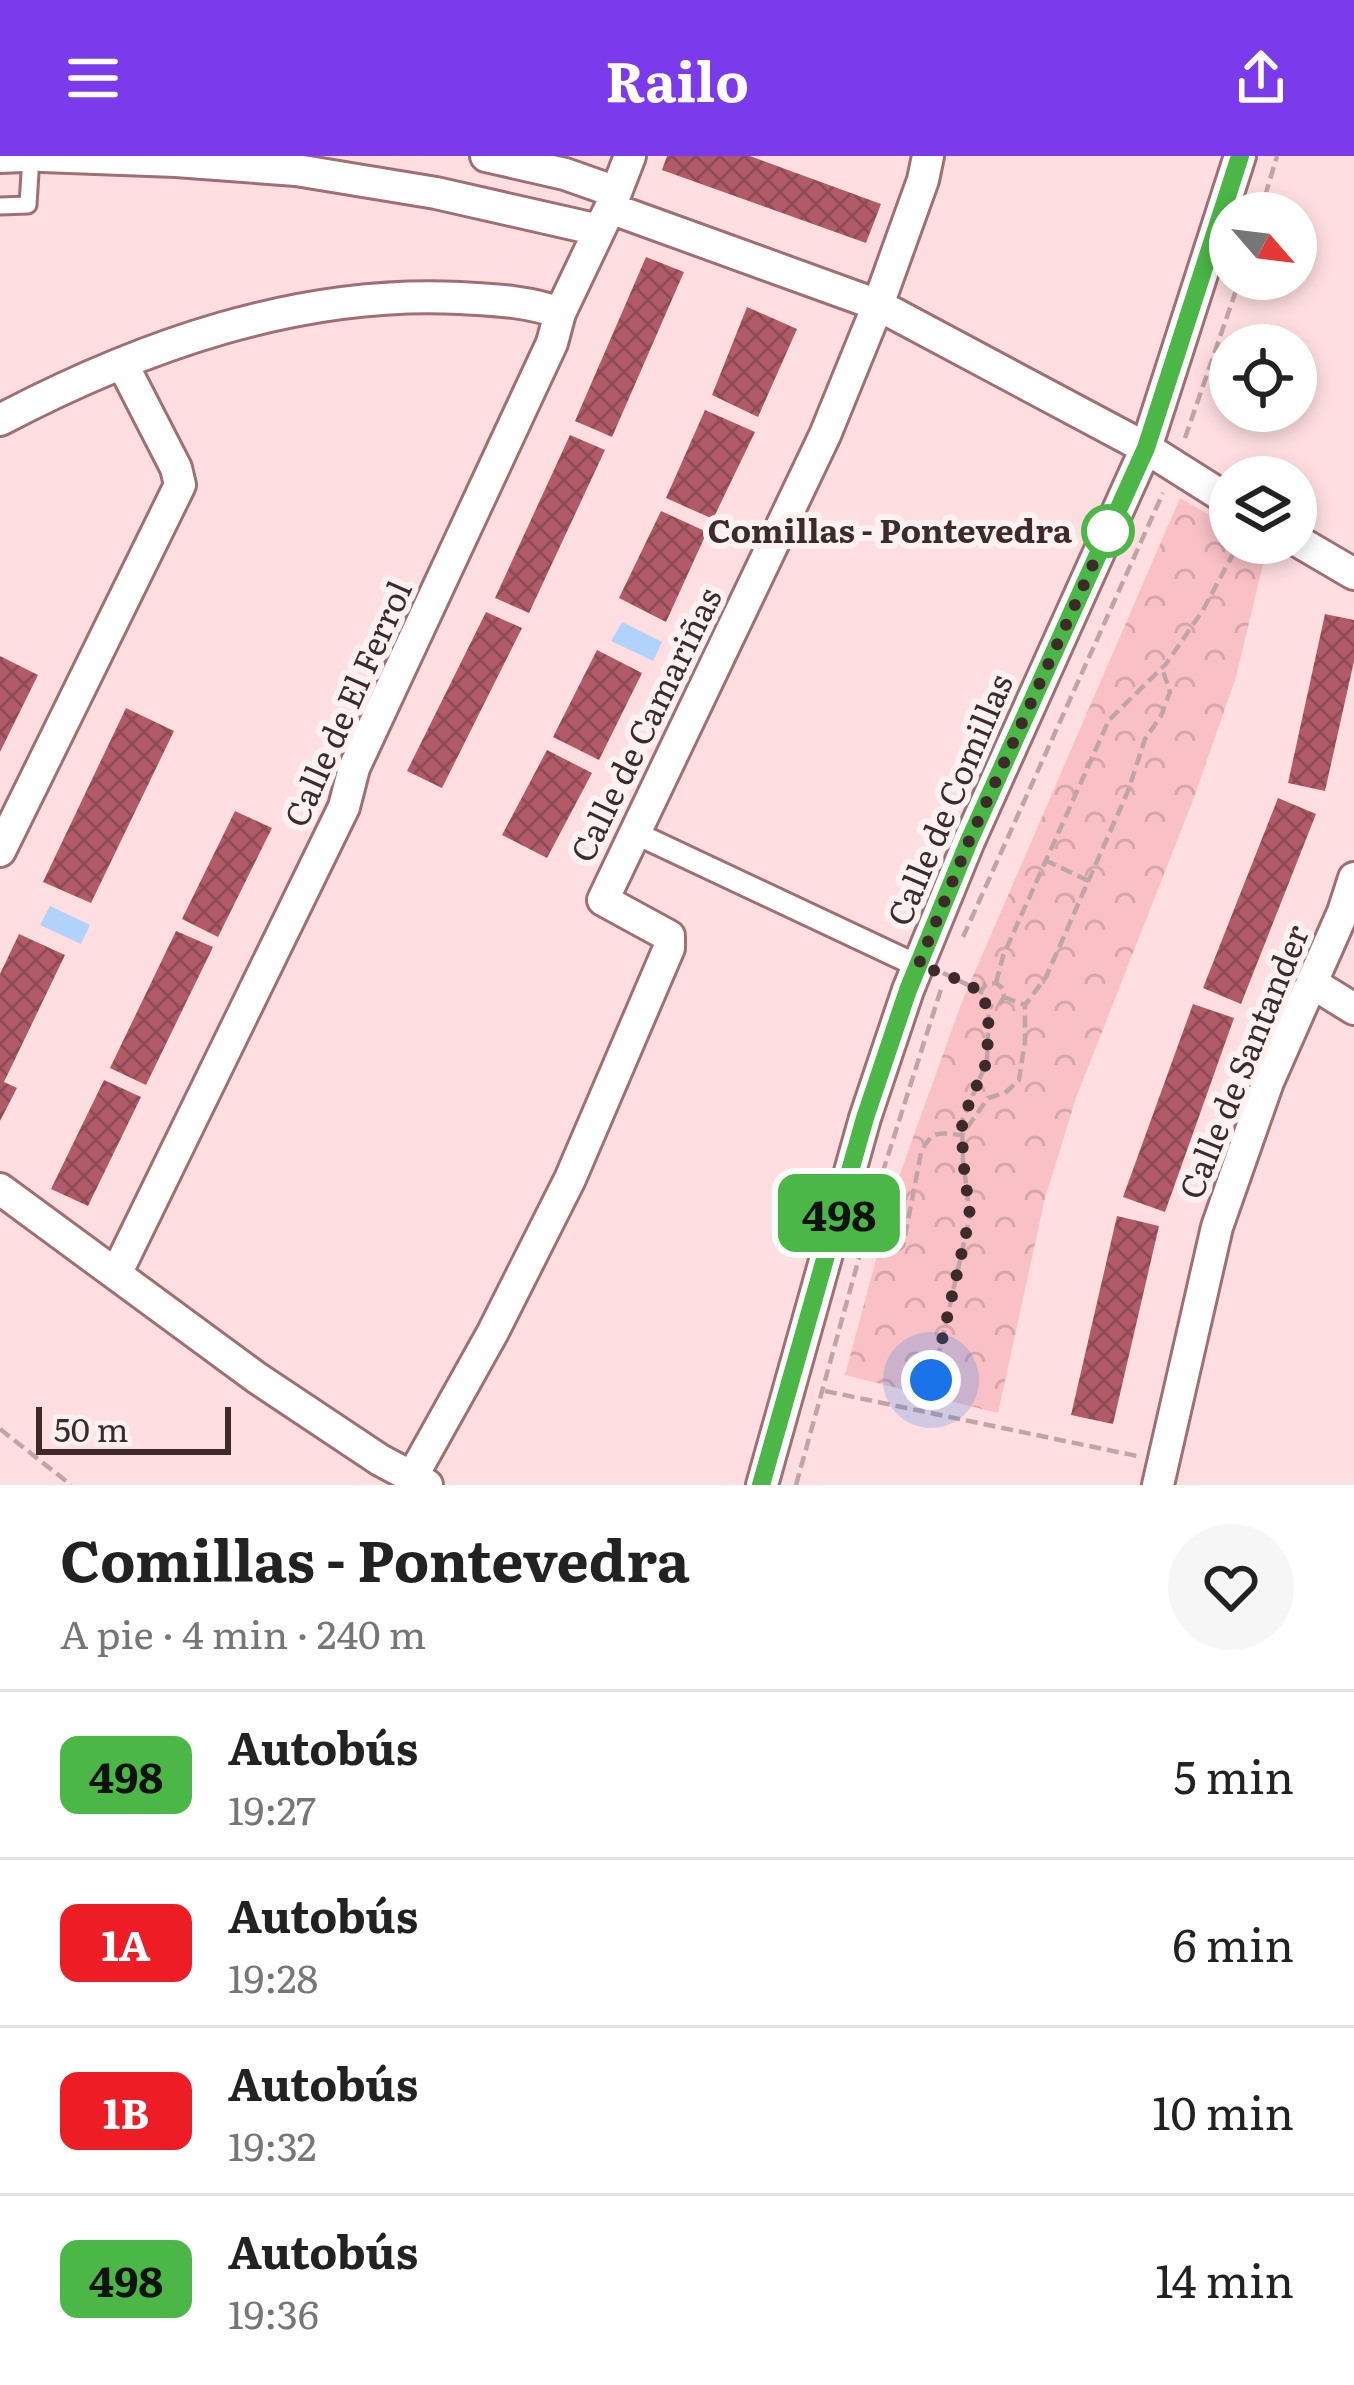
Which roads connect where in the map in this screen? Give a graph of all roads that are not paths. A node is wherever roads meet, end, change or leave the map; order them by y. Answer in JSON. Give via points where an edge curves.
{"nodes":[{"id":1,"x":27,"y":156,"type":"edge"},
{"id":2,"x":42,"y":156,"type":"edge"},
{"id":3,"x":486,"y":156,"type":"edge"},
{"id":4,"x":928,"y":156,"type":"edge"},
{"id":5,"x":1240,"y":156,"type":"edge"},
{"id":6,"x":0,"y":157,"type":"edge"},
{"id":7,"x":616,"y":192,"type":"edge"},
{"id":8,"x":0,"y":206,"type":"edge"},
{"id":9,"x":878,"y":305,"type":"junction"},
{"id":10,"x":560,"y":313,"type":"junction"},
{"id":11,"x":123,"y":365,"type":"junction"},
{"id":12,"x":0,"y":420,"type":"edge"},
{"id":13,"x":1146,"y":448,"type":"junction"},
{"id":14,"x":1209,"y":488,"type":"edge"},
{"id":15,"x":1317,"y":552,"type":"edge"},
{"id":16,"x":1354,"y":574,"type":"edge"},
{"id":17,"x":633,"y":832,"type":"junction"},
{"id":18,"x":0,"y":851,"type":"edge"},
{"id":19,"x":1354,"y":878,"type":"edge"},
{"id":20,"x":932,"y":970,"type":"junction"},
{"id":21,"x":1312,"y":982,"type":"junction"},
{"id":22,"x":1354,"y":1009,"type":"edge"},
{"id":23,"x":0,"y":1189,"type":"edge"},
{"id":24,"x":116,"y":1274,"type":"junction"},
{"id":25,"x":1161,"y":1473,"type":"edge"},
{"id":26,"x":420,"y":1481,"type":"edge"},
{"id":27,"x":761,"y":1485,"type":"edge"}],
"edges":[{"from":1,"to":6,"type":"street"},
{"from":1,"to":8,"type":"lane","via":[[28,205]]},
{"from":2,"to":7,"type":"street","via":[[296,170],[436,194]]},
{"from":3,"to":7,"type":"street"},
{"from":4,"to":9,"type":"street","name":"Calle de Camariñas"},
{"from":5,"to":13,"type":"street","name":"Calle de Comillas"},
{"from":7,"to":9,"type":"street"},
{"from":7,"to":10,"type":"street","name":"Calle de El Ferrol"},
{"from":9,"to":13,"type":"street"},
{"from":9,"to":17,"type":"street","name":"Calle de Camariñas","via":[[825,435]]},
{"from":10,"to":11,"type":"street","via":[[492,300],[371,300],[245,321]]},
{"from":10,"to":24,"type":"street","name":"Calle de El Ferrol","via":[[354,768],[344,807]]},
{"from":11,"to":12,"type":"street"},
{"from":11,"to":18,"type":"street","via":[[179,484]]},
{"from":13,"to":14,"type":"street"},
{"from":13,"to":20,"type":"street","name":"Calle de Comillas","via":[[969,841]]},
{"from":15,"to":16,"type":"street"},
{"from":17,"to":20,"type":"street"},
{"from":17,"to":26,"type":"street","name":"Calle de Camariñas","via":[[603,900],[669,936],[669,948],[570,1179]]},
{"from":19,"to":21,"type":"street","name":"Calle de Santander"},
{"from":20,"to":27,"type":"street","name":"Calle de Comillas","via":[[865,1118]]},
{"from":21,"to":22,"type":"street"},
{"from":21,"to":25,"type":"street","name":"Calle de Santander","via":[[1217,1227]]},
{"from":23,"to":24,"type":"street"},
{"from":24,"to":26,"type":"street","via":[[257,1378]]}]}
